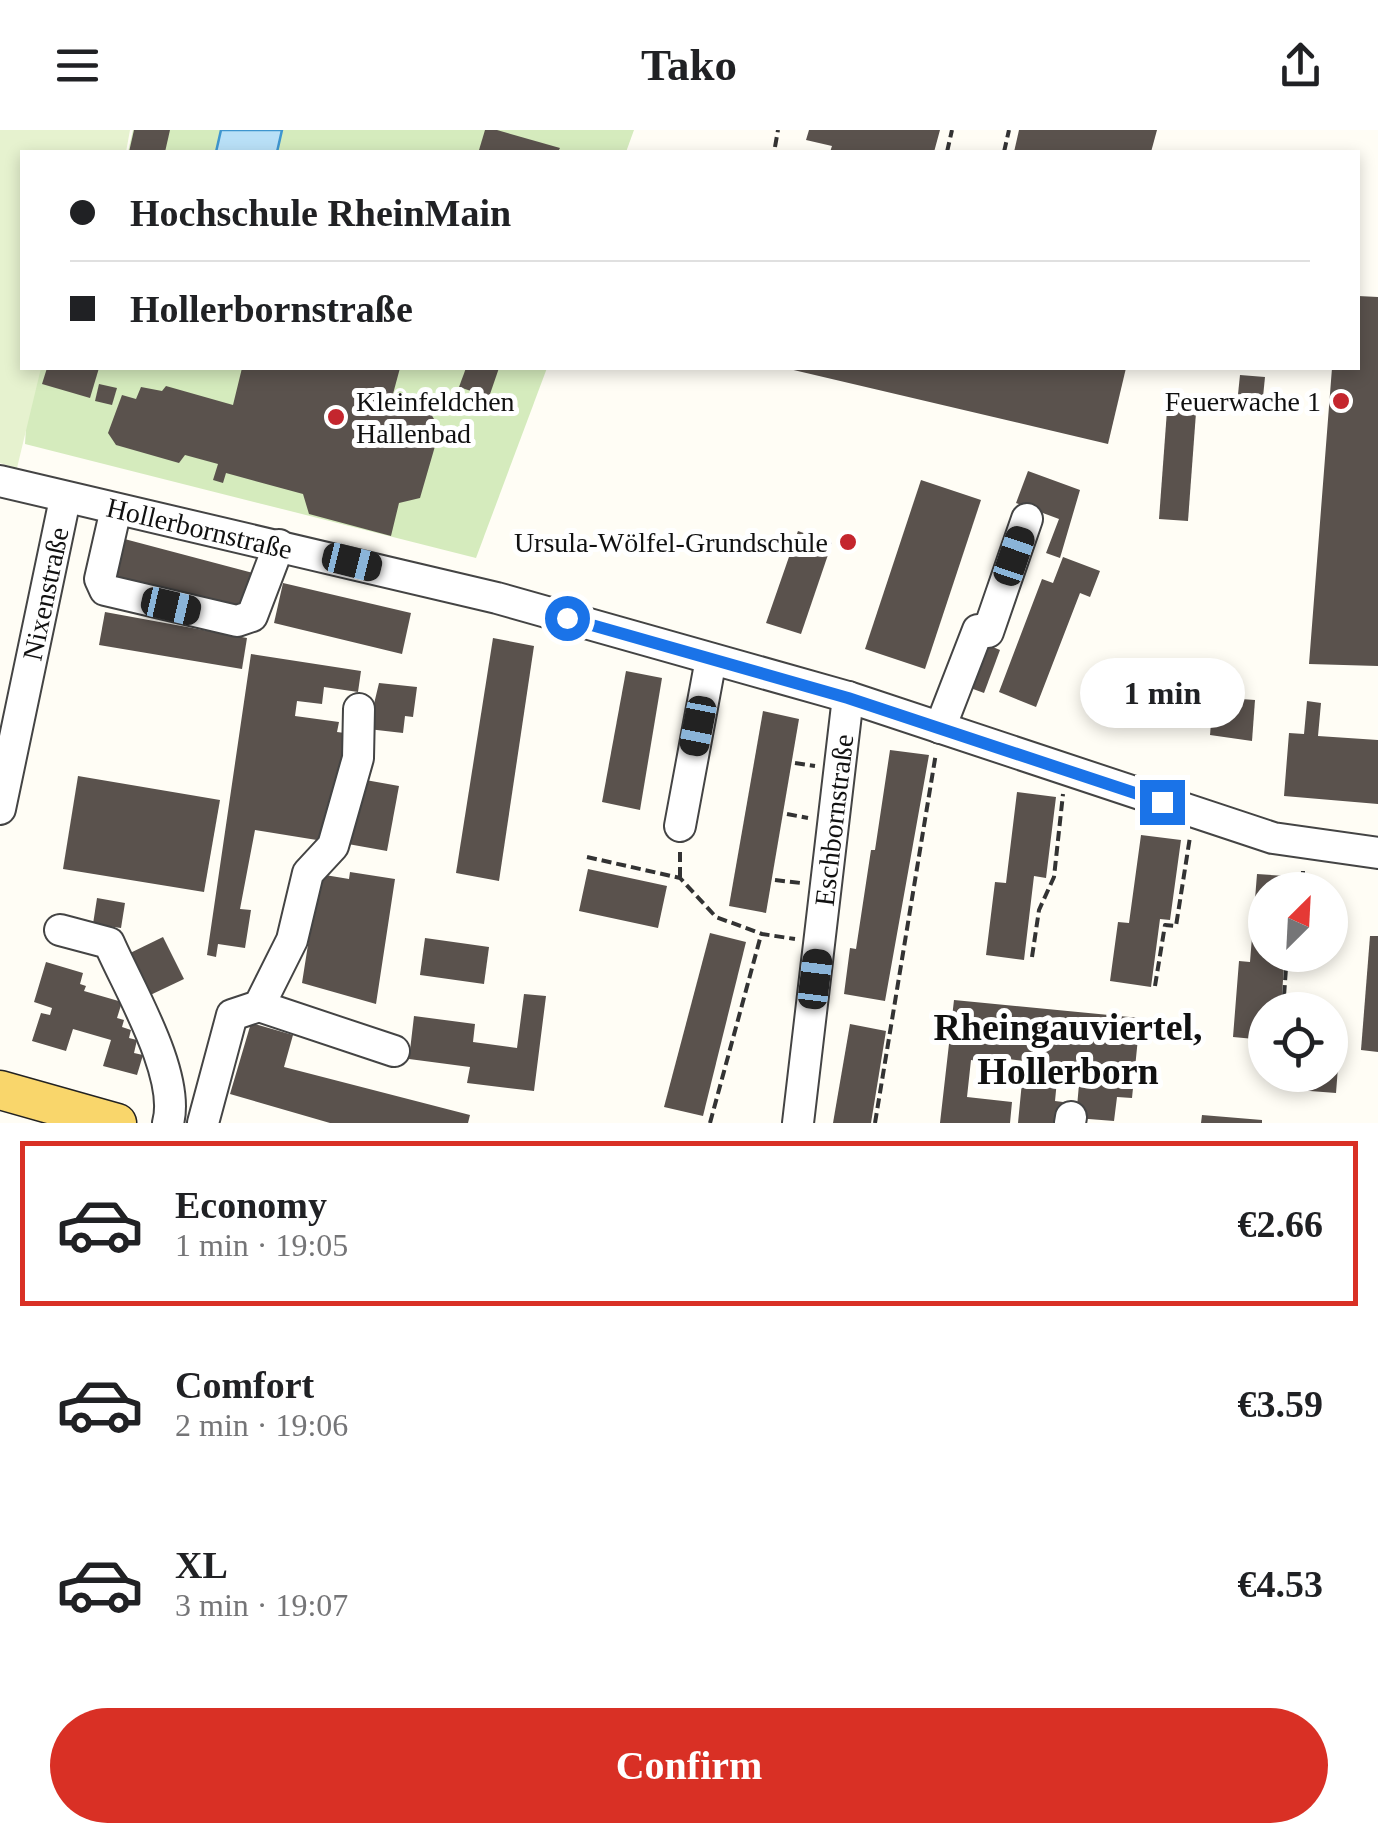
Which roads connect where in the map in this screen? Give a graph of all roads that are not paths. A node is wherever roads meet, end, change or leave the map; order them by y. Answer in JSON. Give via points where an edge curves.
{"nodes":[{"id":1,"x":0,"y":481,"type":"edge"},
{"id":2,"x":65,"y":498,"type":"junction"},
{"id":3,"x":116,"y":509,"type":"junction"},
{"id":4,"x":1026,"y":518,"type":"dead end"},
{"id":5,"x":279,"y":545,"type":"junction"},
{"id":6,"x":711,"y":659,"type":"junction"},
{"id":7,"x":848,"y":698,"type":"junction"},
{"id":8,"x":360,"y":710,"type":"dead end"},
{"id":9,"x":940,"y":728,"type":"junction"},
{"id":10,"x":0,"y":808,"type":"edge"},
{"id":11,"x":680,"y":826,"type":"dead end"},
{"id":12,"x":1378,"y":853,"type":"edge"},
{"id":13,"x":60,"y":930,"type":"dead end"},
{"id":14,"x":259,"y":1006,"type":"junction"},
{"id":15,"x":394,"y":1052,"type":"dead end"},
{"id":16,"x":0,"y":1090,"type":"edge"},
{"id":17,"x":118,"y":1123,"type":"edge"},
{"id":18,"x":168,"y":1123,"type":"edge"},
{"id":19,"x":204,"y":1123,"type":"edge"},
{"id":20,"x":798,"y":1123,"type":"edge"}],
"edges":[{"from":1,"to":2,"type":"street","name":"Hollerbornstraße"},
{"from":2,"to":3,"type":"street","name":"Hollerbornstraße"},
{"from":2,"to":10,"type":"street","name":"Nixenstraße"},
{"from":3,"to":5,"type":"street","name":"Hollerbornstraße"},
{"from":3,"to":5,"type":"street","via":[[100,579],[105,590],[238,621],[252,616]]},
{"from":4,"to":9,"type":"street","via":[[988,632],[978,630]]},
{"from":5,"to":6,"type":"street","name":"Hollerbornstraße"},
{"from":6,"to":7,"type":"street","name":"Hollerbornstraße"},
{"from":6,"to":11,"type":"street"},
{"from":7,"to":9,"type":"street","name":"Hollerbornstraße"},
{"from":7,"to":20,"type":"street","name":"Eschbornstraße"},
{"from":8,"to":14,"type":"street","via":[[358,758],[333,846],[308,873],[292,940]]},
{"from":9,"to":12,"type":"street","name":"Hollerbornstraße","via":[[1306,846]]},
{"from":13,"to":18,"type":"street","via":[[109,943],[161,1060],[173,1105]]},
{"from":14,"to":15,"type":"street"},
{"from":14,"to":19,"type":"street","via":[[232,1016]]},
{"from":16,"to":17,"type":"main road"}]}
